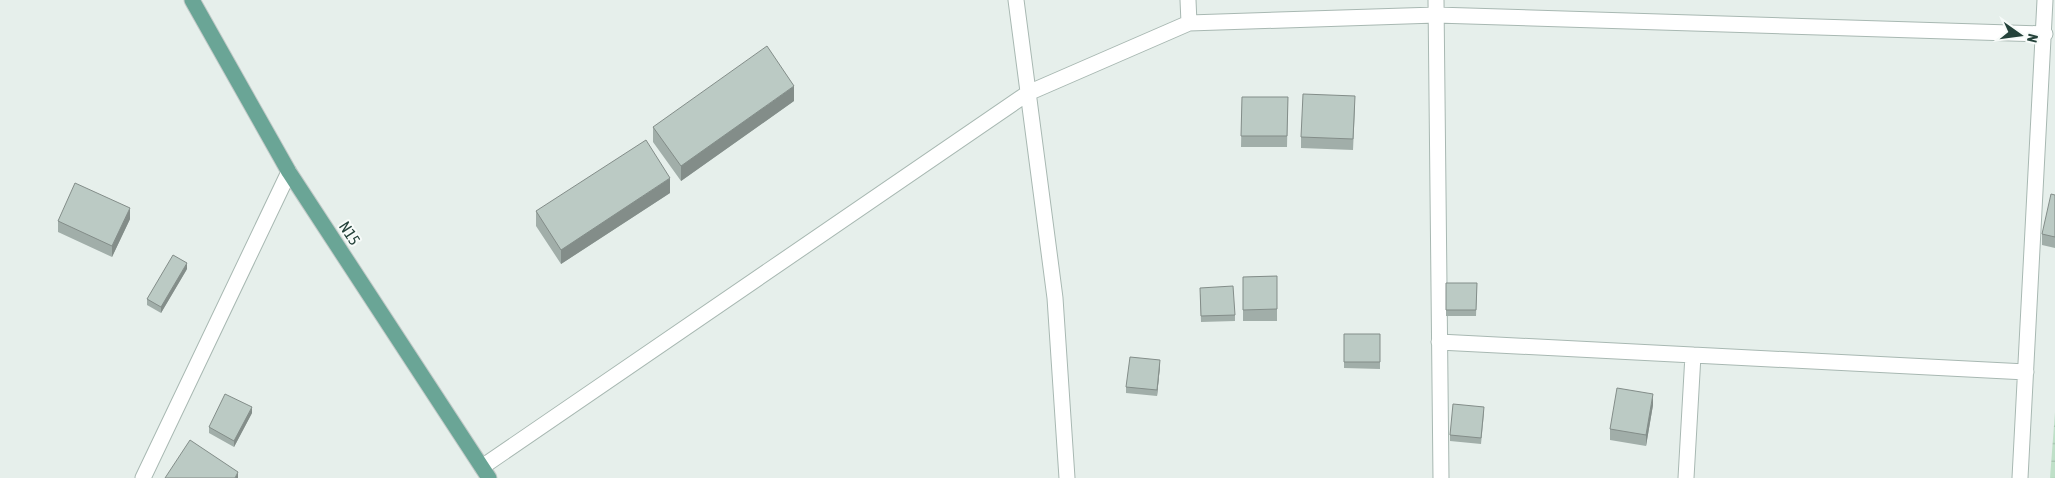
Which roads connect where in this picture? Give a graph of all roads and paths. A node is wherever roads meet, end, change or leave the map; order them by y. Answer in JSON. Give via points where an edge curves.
{"nodes":[{"id":1,"x":192,"y":0,"type":"edge"},
{"id":2,"x":1016,"y":0,"type":"edge"},
{"id":3,"x":1188,"y":0,"type":"edge"},
{"id":4,"x":2045,"y":0,"type":"edge"},
{"id":5,"x":1436,"y":8,"type":"edge"},
{"id":6,"x":1189,"y":23,"type":"junction"},
{"id":7,"x":2045,"y":34,"type":"junction"},
{"id":8,"x":1028,"y":93,"type":"junction"},
{"id":9,"x":289,"y":172,"type":"junction"},
{"id":10,"x":1439,"y":342,"type":"junction"},
{"id":11,"x":1693,"y":355,"type":"junction"},
{"id":12,"x":2026,"y":372,"type":"junction"},
{"id":13,"x":485,"y":473,"type":"edge"},
{"id":14,"x":143,"y":478,"type":"edge"},
{"id":15,"x":1067,"y":478,"type":"edge"},
{"id":16,"x":1440,"y":478,"type":"edge"},
{"id":17,"x":1686,"y":478,"type":"edge"},
{"id":18,"x":2020,"y":478,"type":"edge"}],
"edges":[{"from":1,"to":9,"type":"main road","name":"N15"},
{"from":2,"to":8,"type":"street"},
{"from":3,"to":6,"type":"street"},
{"from":4,"to":7,"type":"street"},
{"from":5,"to":6,"type":"street"},
{"from":5,"to":7,"type":"street"},
{"from":5,"to":10,"type":"street"},
{"from":6,"to":8,"type":"street"},
{"from":7,"to":12,"type":"street"},
{"from":8,"to":13,"type":"street"},
{"from":8,"to":15,"type":"street","via":[[1055,298]]},
{"from":9,"to":13,"type":"main road","name":"N15"},
{"from":9,"to":14,"type":"street"},
{"from":10,"to":11,"type":"street"},
{"from":10,"to":16,"type":"street"},
{"from":11,"to":12,"type":"street"},
{"from":11,"to":17,"type":"street"},
{"from":12,"to":18,"type":"street"}]}
